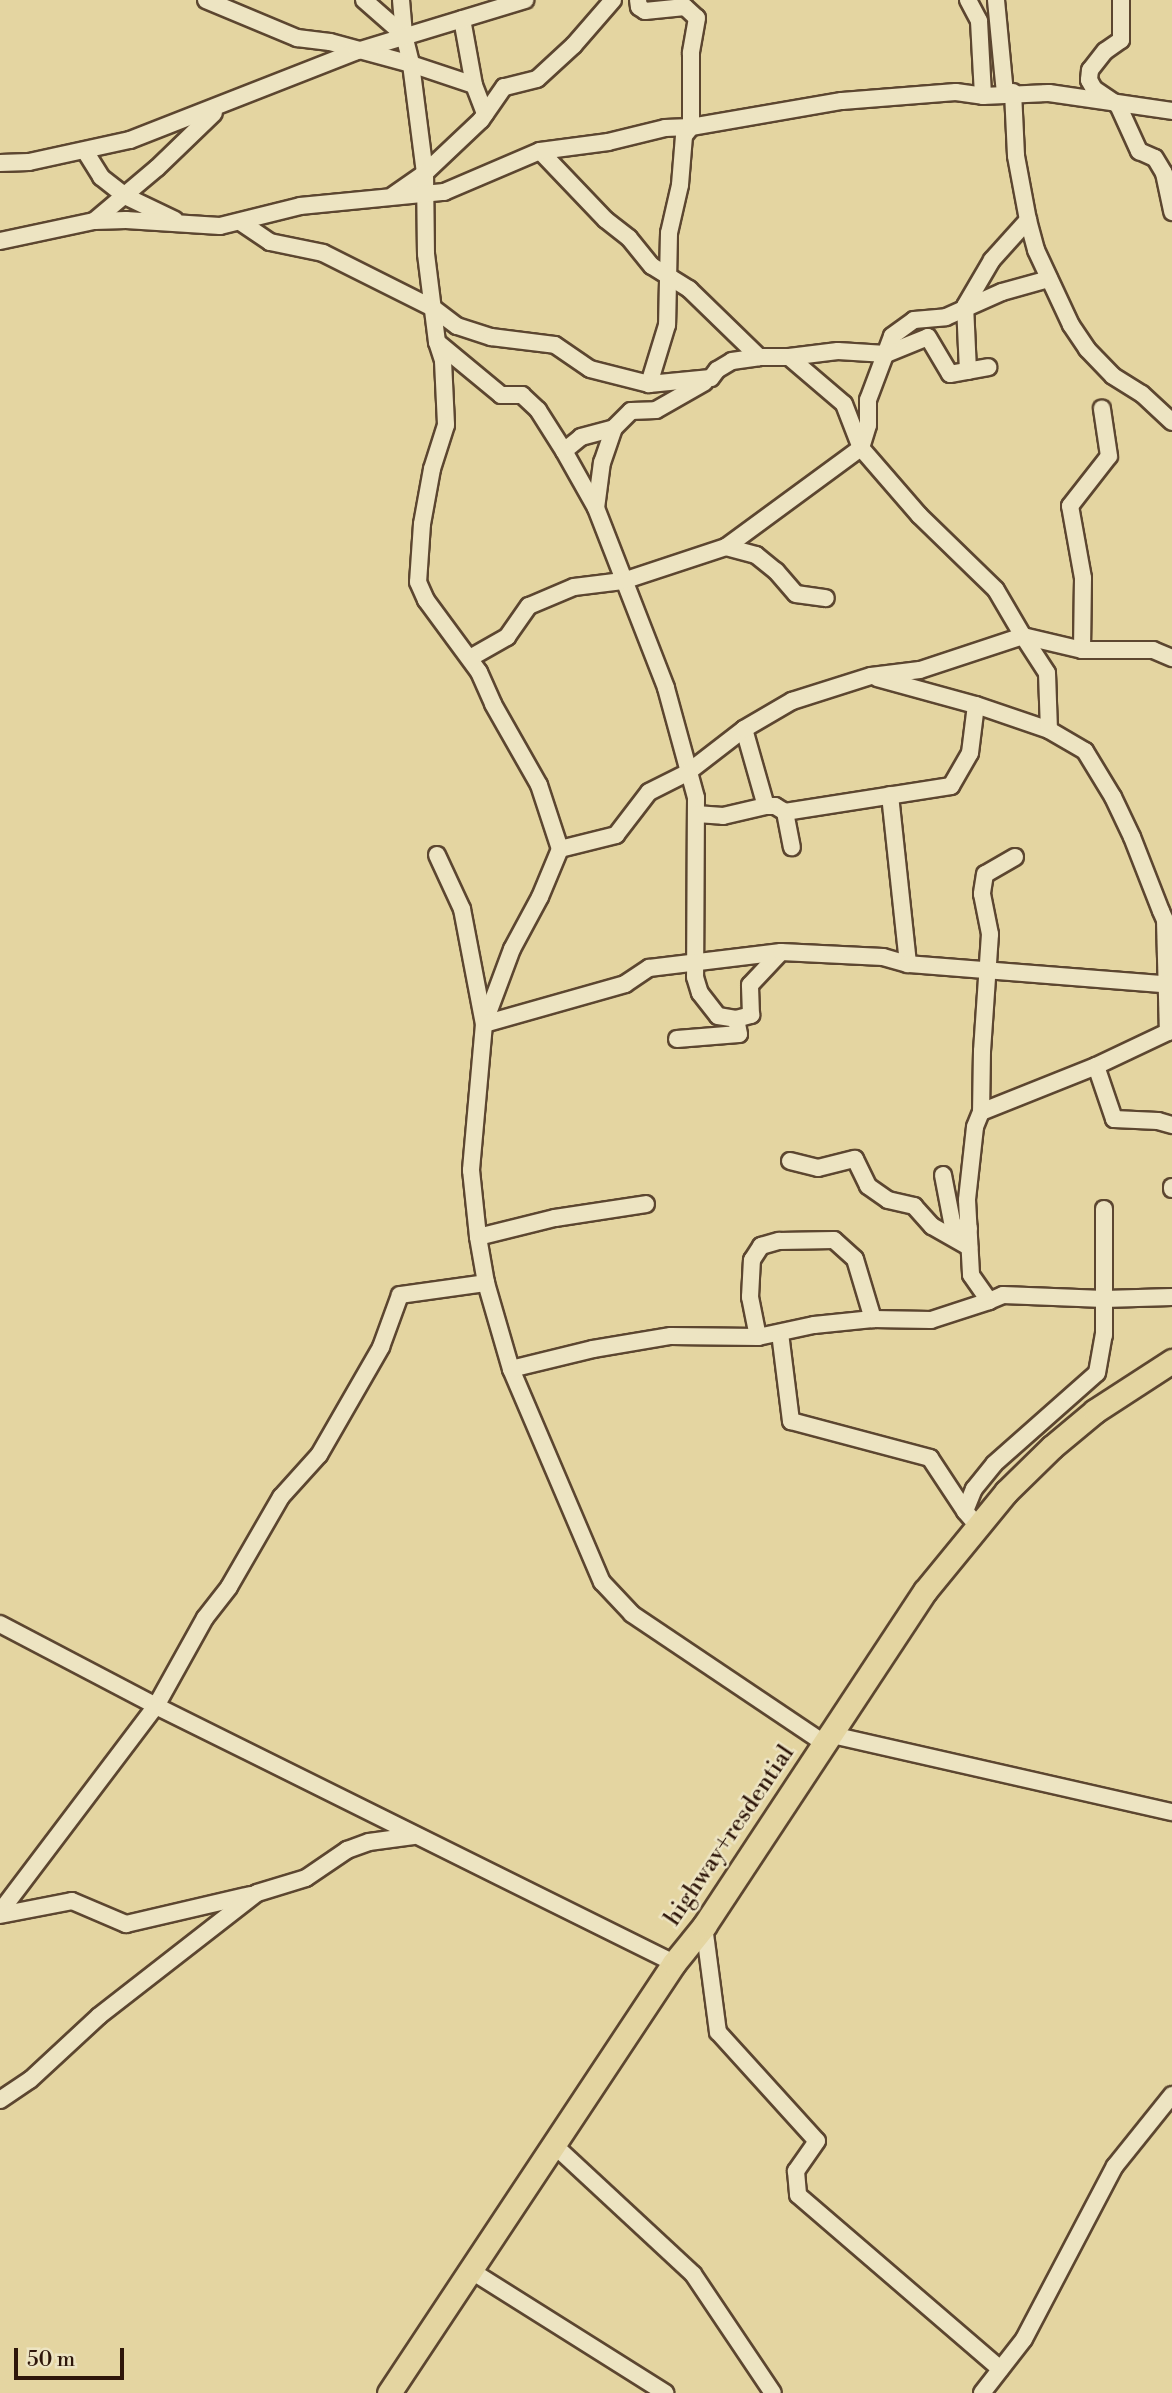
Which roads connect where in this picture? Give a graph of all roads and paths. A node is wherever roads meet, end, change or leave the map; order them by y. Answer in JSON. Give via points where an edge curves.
{"nodes":[{"id":1,"x":206,"y":0,"type":"edge"},
{"id":2,"x":364,"y":0,"type":"edge"},
{"id":3,"x":401,"y":0,"type":"edge"},
{"id":4,"x":525,"y":0,"type":"edge"},
{"id":5,"x":613,"y":0,"type":"edge"},
{"id":6,"x":638,"y":0,"type":"edge"},
{"id":7,"x":968,"y":0,"type":"edge"},
{"id":8,"x":996,"y":0,"type":"edge"},
{"id":9,"x":1121,"y":0,"type":"edge"},
{"id":10,"x":462,"y":19,"type":"junction"},
{"id":11,"x":404,"y":35,"type":"junction"},
{"id":12,"x":357,"y":51,"type":"junction"},
{"id":13,"x":411,"y":64,"type":"junction"},
{"id":14,"x":474,"y":85,"type":"junction"},
{"id":15,"x":1009,"y":92,"type":"junction"},
{"id":16,"x":983,"y":96,"type":"junction"},
{"id":17,"x":1118,"y":105,"type":"junction"},
{"id":18,"x":220,"y":107,"type":"junction"},
{"id":19,"x":1171,"y":113,"type":"edge"},
{"id":20,"x":485,"y":114,"type":"junction"},
{"id":21,"x":691,"y":127,"type":"junction"},
{"id":22,"x":540,"y":150,"type":"junction"},
{"id":23,"x":85,"y":151,"type":"junction"},
{"id":24,"x":0,"y":163,"type":"edge"},
{"id":25,"x":425,"y":173,"type":"junction"},
{"id":26,"x":423,"y":194,"type":"junction"},
{"id":27,"x":125,"y":196,"type":"junction"},
{"id":28,"x":388,"y":198,"type":"junction"},
{"id":29,"x":1172,"y":212,"type":"edge"},
{"id":30,"x":1028,"y":220,"type":"junction"},
{"id":31,"x":94,"y":221,"type":"junction"},
{"id":32,"x":242,"y":222,"type":"junction"},
{"id":33,"x":183,"y":223,"type":"junction"},
{"id":34,"x":0,"y":241,"type":"edge"},
{"id":35,"x":668,"y":274,"type":"junction"},
{"id":36,"x":1049,"y":279,"type":"junction"},
{"id":37,"x":965,"y":306,"type":"junction"},
{"id":38,"x":433,"y":308,"type":"junction"},
{"id":39,"x":436,"y":342,"type":"junction"},
{"id":40,"x":886,"y":354,"type":"junction"},
{"id":41,"x":760,"y":357,"type":"junction"},
{"id":42,"x":789,"y":357,"type":"junction"},
{"id":43,"x":988,"y":367,"type":"dead end"},
{"id":44,"x":968,"y":371,"type":"junction"},
{"id":45,"x":711,"y":378,"type":"junction"},
{"id":46,"x":649,"y":384,"type":"junction"},
{"id":47,"x":1102,"y":409,"type":"dead end"},
{"id":48,"x":1172,"y":422,"type":"edge"},
{"id":49,"x":614,"y":428,"type":"junction"},
{"id":50,"x":861,"y":447,"type":"junction"},
{"id":51,"x":564,"y":451,"type":"junction"},
{"id":52,"x":596,"y":508,"type":"junction"},
{"id":53,"x":726,"y":547,"type":"junction"},
{"id":54,"x":623,"y":581,"type":"junction"},
{"id":55,"x":825,"y":598,"type":"dead end"},
{"id":56,"x":1023,"y":636,"type":"junction"},
{"id":57,"x":1082,"y":650,"type":"junction"},
{"id":58,"x":470,"y":658,"type":"junction"},
{"id":59,"x":1172,"y":658,"type":"edge"},
{"id":60,"x":871,"y":676,"type":"junction"},
{"id":61,"x":976,"y":705,"type":"junction"},
{"id":62,"x":744,"y":729,"type":"junction"},
{"id":63,"x":1049,"y":730,"type":"junction"},
{"id":64,"x":687,"y":773,"type":"junction"},
{"id":65,"x":890,"y":795,"type":"junction"},
{"id":66,"x":766,"y":806,"type":"junction"},
{"id":67,"x":785,"y":811,"type":"junction"},
{"id":68,"x":696,"y":814,"type":"junction"},
{"id":69,"x":792,"y":847,"type":"dead end"},
{"id":70,"x":560,"y":849,"type":"junction"},
{"id":71,"x":436,"y":855,"type":"dead end"},
{"id":72,"x":1015,"y":857,"type":"dead end"},
{"id":73,"x":1167,"y":910,"type":"edge"},
{"id":74,"x":782,"y":952,"type":"junction"},
{"id":75,"x":695,"y":963,"type":"junction"},
{"id":76,"x":908,"y":964,"type":"junction"},
{"id":77,"x":987,"y":969,"type":"junction"},
{"id":78,"x":1168,"y":984,"type":"edge"},
{"id":79,"x":736,"y":1019,"type":"junction"},
{"id":80,"x":484,"y":1024,"type":"junction"},
{"id":81,"x":1170,"y":1032,"type":"edge"},
{"id":82,"x":677,"y":1040,"type":"dead end"},
{"id":83,"x":1096,"y":1066,"type":"junction"},
{"id":84,"x":981,"y":1112,"type":"junction"},
{"id":85,"x":1172,"y":1125,"type":"edge"},
{"id":86,"x":790,"y":1161,"type":"dead end"},
{"id":87,"x":943,"y":1175,"type":"dead end"},
{"id":88,"x":646,"y":1204,"type":"dead end"},
{"id":89,"x":1104,"y":1209,"type":"dead end"},
{"id":90,"x":969,"y":1228,"type":"junction"},
{"id":91,"x":478,"y":1237,"type":"junction"},
{"id":92,"x":969,"y":1247,"type":"junction"},
{"id":93,"x":486,"y":1283,"type":"junction"},
{"id":94,"x":1172,"y":1297,"type":"edge"},
{"id":95,"x":1104,"y":1299,"type":"junction"},
{"id":96,"x":989,"y":1301,"type":"junction"},
{"id":97,"x":873,"y":1320,"type":"junction"},
{"id":98,"x":780,"y":1333,"type":"junction"},
{"id":99,"x":758,"y":1337,"type":"junction"},
{"id":100,"x":1172,"y":1361,"type":"edge"},
{"id":101,"x":511,"y":1369,"type":"junction"},
{"id":102,"x":971,"y":1518,"type":"junction"},
{"id":103,"x":0,"y":1624,"type":"edge"},
{"id":104,"x":156,"y":1706,"type":"junction"},
{"id":105,"x":826,"y":1739,"type":"junction"},
{"id":106,"x":1172,"y":1812,"type":"edge"},
{"id":107,"x":417,"y":1836,"type":"junction"},
{"id":108,"x":257,"y":1893,"type":"junction"},
{"id":109,"x":0,"y":1914,"type":"edge"},
{"id":110,"x":704,"y":1926,"type":"junction"},
{"id":111,"x":674,"y":1964,"type":"junction"},
{"id":112,"x":1172,"y":2095,"type":"edge"},
{"id":113,"x":0,"y":2101,"type":"edge"},
{"id":114,"x":553,"y":2144,"type":"junction"},
{"id":115,"x":470,"y":2270,"type":"junction"},
{"id":116,"x":1000,"y":2369,"type":"junction"},
{"id":117,"x":389,"y":2393,"type":"edge"},
{"id":118,"x":665,"y":2393,"type":"edge"},
{"id":119,"x":773,"y":2393,"type":"edge"},
{"id":120,"x":982,"y":2393,"type":"edge"}],
"edges":[{"from":1,"to":12,"type":"street","via":[[297,38]]},
{"from":2,"to":11,"type":"street"},
{"from":3,"to":11,"type":"street"},
{"from":4,"to":10,"type":"street"},
{"from":5,"to":20,"type":"street","via":[[537,79],[504,87]]},
{"from":6,"to":21,"type":"street","via":[[645,11],[685,7],[697,18],[691,53]]},
{"from":7,"to":16,"type":"street","via":[[979,21]]},
{"from":8,"to":15,"type":"street"},
{"from":9,"to":17,"type":"street","via":[[1121,40],[1105,51],[1090,70],[1089,80],[1094,89]]},
{"from":10,"to":11,"type":"street"},
{"from":10,"to":14,"type":"street"},
{"from":11,"to":12,"type":"street"},
{"from":11,"to":13,"type":"street"},
{"from":12,"to":13,"type":"street"},
{"from":12,"to":18,"type":"street"},
{"from":13,"to":14,"type":"street"},
{"from":13,"to":25,"type":"street"},
{"from":14,"to":20,"type":"street"},
{"from":15,"to":16,"type":"street"},
{"from":15,"to":17,"type":"street","via":[[1071,95]]},
{"from":15,"to":30,"type":"street"},
{"from":16,"to":21,"type":"street","via":[[956,92],[842,101]]},
{"from":17,"to":19,"type":"street"},
{"from":17,"to":29,"type":"street","via":[[1139,151],[1155,158],[1164,173]]},
{"from":18,"to":23,"type":"street"},
{"from":18,"to":27,"type":"street"},
{"from":20,"to":25,"type":"street"},
{"from":21,"to":22,"type":"street"},
{"from":21,"to":35,"type":"street","via":[[684,136],[680,185],[669,233]]},
{"from":22,"to":26,"type":"street","via":[[444,192]]},
{"from":22,"to":35,"type":"street","via":[[652,266]]},
{"from":23,"to":24,"type":"street"},
{"from":23,"to":27,"type":"street","via":[[101,177]]},
{"from":25,"to":26,"type":"street"},
{"from":25,"to":28,"type":"street"},
{"from":26,"to":28,"type":"street"},
{"from":26,"to":38,"type":"street"},
{"from":27,"to":31,"type":"street"},
{"from":27,"to":33,"type":"street"},
{"from":28,"to":32,"type":"street","via":[[300,206]]},
{"from":30,"to":36,"type":"street"},
{"from":30,"to":37,"type":"street","via":[[992,260]]},
{"from":31,"to":33,"type":"street"},
{"from":31,"to":34,"type":"street"},
{"from":32,"to":33,"type":"street","via":[[220,226]]},
{"from":32,"to":38,"type":"street","via":[[270,242],[323,253]]},
{"from":35,"to":41,"type":"street","via":[[690,289]]},
{"from":35,"to":46,"type":"street","via":[[667,325]]},
{"from":36,"to":37,"type":"street"},
{"from":36,"to":48,"type":"street","via":[[1087,349],[1113,376],[1142,394]]},
{"from":37,"to":40,"type":"street","via":[[946,317],[914,320],[892,336]]},
{"from":37,"to":44,"type":"street"},
{"from":38,"to":39,"type":"street"},
{"from":38,"to":46,"type":"street","via":[[466,329],[555,345],[590,369]]},
{"from":39,"to":51,"type":"street","via":[[501,395],[522,395],[538,410]]},
{"from":39,"to":58,"type":"street","via":[[443,361],[446,425],[422,524],[418,582],[425,600]]},
{"from":40,"to":42,"type":"street","via":[[838,351]]},
{"from":40,"to":44,"type":"street","via":[[928,337],[950,374]]},
{"from":40,"to":50,"type":"street","via":[[868,400],[868,425]]},
{"from":41,"to":42,"type":"street"},
{"from":41,"to":45,"type":"street","via":[[732,361]]},
{"from":42,"to":50,"type":"street","via":[[844,404]]},
{"from":43,"to":44,"type":"street"},
{"from":45,"to":46,"type":"street"},
{"from":45,"to":49,"type":"street","via":[[656,410],[631,411]]},
{"from":47,"to":57,"type":"street","via":[[1109,456],[1070,506],[1083,578]]},
{"from":49,"to":51,"type":"street","via":[[581,437]]},
{"from":49,"to":52,"type":"street","via":[[602,462]]},
{"from":50,"to":53,"type":"street"},
{"from":50,"to":56,"type":"street","via":[[919,515],[996,590]]},
{"from":51,"to":52,"type":"street"},
{"from":52,"to":54,"type":"street"},
{"from":53,"to":54,"type":"street"},
{"from":53,"to":55,"type":"street","via":[[756,555],[796,594]]},
{"from":54,"to":58,"type":"street","via":[[573,587],[529,606],[507,637]]},
{"from":54,"to":64,"type":"street","via":[[666,688]]},
{"from":56,"to":57,"type":"street"},
{"from":56,"to":60,"type":"street","via":[[920,670]]},
{"from":56,"to":63,"type":"street","via":[[1047,673]]},
{"from":57,"to":59,"type":"street","via":[[1153,650]]},
{"from":58,"to":70,"type":"street","via":[[539,785]]},
{"from":60,"to":61,"type":"street"},
{"from":60,"to":62,"type":"street","via":[[792,701]]},
{"from":61,"to":63,"type":"street"},
{"from":61,"to":65,"type":"street","via":[[970,753],[951,786]]},
{"from":62,"to":64,"type":"street"},
{"from":62,"to":66,"type":"street"},
{"from":63,"to":73,"type":"street","via":[[1085,751],[1123,817]]},
{"from":64,"to":68,"type":"street"},
{"from":64,"to":70,"type":"street","via":[[649,792],[616,835]]},
{"from":65,"to":67,"type":"street"},
{"from":65,"to":76,"type":"street"},
{"from":66,"to":67,"type":"street"},
{"from":66,"to":68,"type":"street","via":[[723,816]]},
{"from":67,"to":69,"type":"street"},
{"from":68,"to":75,"type":"street"},
{"from":70,"to":80,"type":"street","via":[[512,949]]},
{"from":71,"to":80,"type":"street","via":[[462,909]]},
{"from":72,"to":77,"type":"street","via":[[985,874],[982,894],[990,934]]},
{"from":73,"to":78,"type":"street"},
{"from":74,"to":75,"type":"street"},
{"from":74,"to":76,"type":"street","via":[[883,957]]},
{"from":74,"to":79,"type":"street","via":[[750,985],[751,1015]]},
{"from":75,"to":79,"type":"street","via":[[700,993],[718,1016]]},
{"from":75,"to":80,"type":"street","via":[[649,968],[625,984]]},
{"from":76,"to":77,"type":"street"},
{"from":77,"to":78,"type":"street"},
{"from":77,"to":84,"type":"street"},
{"from":78,"to":81,"type":"street"},
{"from":79,"to":82,"type":"street","via":[[739,1034]]},
{"from":80,"to":91,"type":"street","via":[[471,1170]]},
{"from":81,"to":83,"type":"street"},
{"from":83,"to":84,"type":"street"},
{"from":83,"to":85,"type":"street","via":[[1114,1119]]},
{"from":84,"to":90,"type":"street","via":[[970,1169]]},
{"from":86,"to":92,"type":"street","via":[[818,1168],[855,1159],[868,1186],[888,1200],[914,1206],[932,1226]]},
{"from":87,"to":90,"type":"street","via":[[953,1227]]},
{"from":88,"to":91,"type":"street","via":[[555,1218]]},
{"from":89,"to":95,"type":"street"},
{"from":90,"to":92,"type":"street"},
{"from":91,"to":93,"type":"street"},
{"from":92,"to":96,"type":"street","via":[[971,1275]]},
{"from":93,"to":101,"type":"street"},
{"from":93,"to":104,"type":"street","via":[[400,1296],[381,1347],[319,1455],[281,1497]]},
{"from":94,"to":95,"type":"street"},
{"from":95,"to":96,"type":"street","via":[[1003,1295]]},
{"from":95,"to":102,"type":"street","via":[[1097,1373],[994,1464],[974,1489]]},
{"from":96,"to":97,"type":"street","via":[[932,1320]]},
{"from":97,"to":98,"type":"street"},
{"from":97,"to":99,"type":"street","via":[[855,1259],[834,1240],[779,1241],[761,1246],[752,1260],[750,1297]]},
{"from":98,"to":99,"type":"street"},
{"from":98,"to":102,"type":"street","via":[[791,1421],[930,1458]]},
{"from":99,"to":101,"type":"street","via":[[671,1336]]},
{"from":100,"to":102,"type":"highway","name":"highway+resdential","via":[[1095,1411]]},
{"from":101,"to":105,"type":"street","via":[[602,1582],[632,1614]]},
{"from":102,"to":105,"type":"highway","name":"highway+resdential"},
{"from":103,"to":104,"type":"street"},
{"from":104,"to":107,"type":"street"},
{"from":104,"to":109,"type":"street"},
{"from":105,"to":106,"type":"street"},
{"from":105,"to":110,"type":"highway","name":"highway+resdential"},
{"from":107,"to":108,"type":"street","via":[[369,1842],[306,1878]]},
{"from":107,"to":111,"type":"street"},
{"from":108,"to":109,"type":"street","via":[[126,1924],[72,1900]]},
{"from":108,"to":113,"type":"street"},
{"from":110,"to":111,"type":"highway","name":"highway+resdential"},
{"from":110,"to":116,"type":"street","via":[[718,2032],[817,2141],[796,2171],[798,2195]]},
{"from":111,"to":114,"type":"highway","name":"highway+resdential"},
{"from":112,"to":116,"type":"street","via":[[1115,2166],[1024,2339]]},
{"from":114,"to":115,"type":"highway","name":"highway+resdential"},
{"from":114,"to":119,"type":"street","via":[[693,2274]]},
{"from":115,"to":117,"type":"highway","name":"highway+resdential"},
{"from":115,"to":118,"type":"street"},
{"from":116,"to":120,"type":"street"}]}
